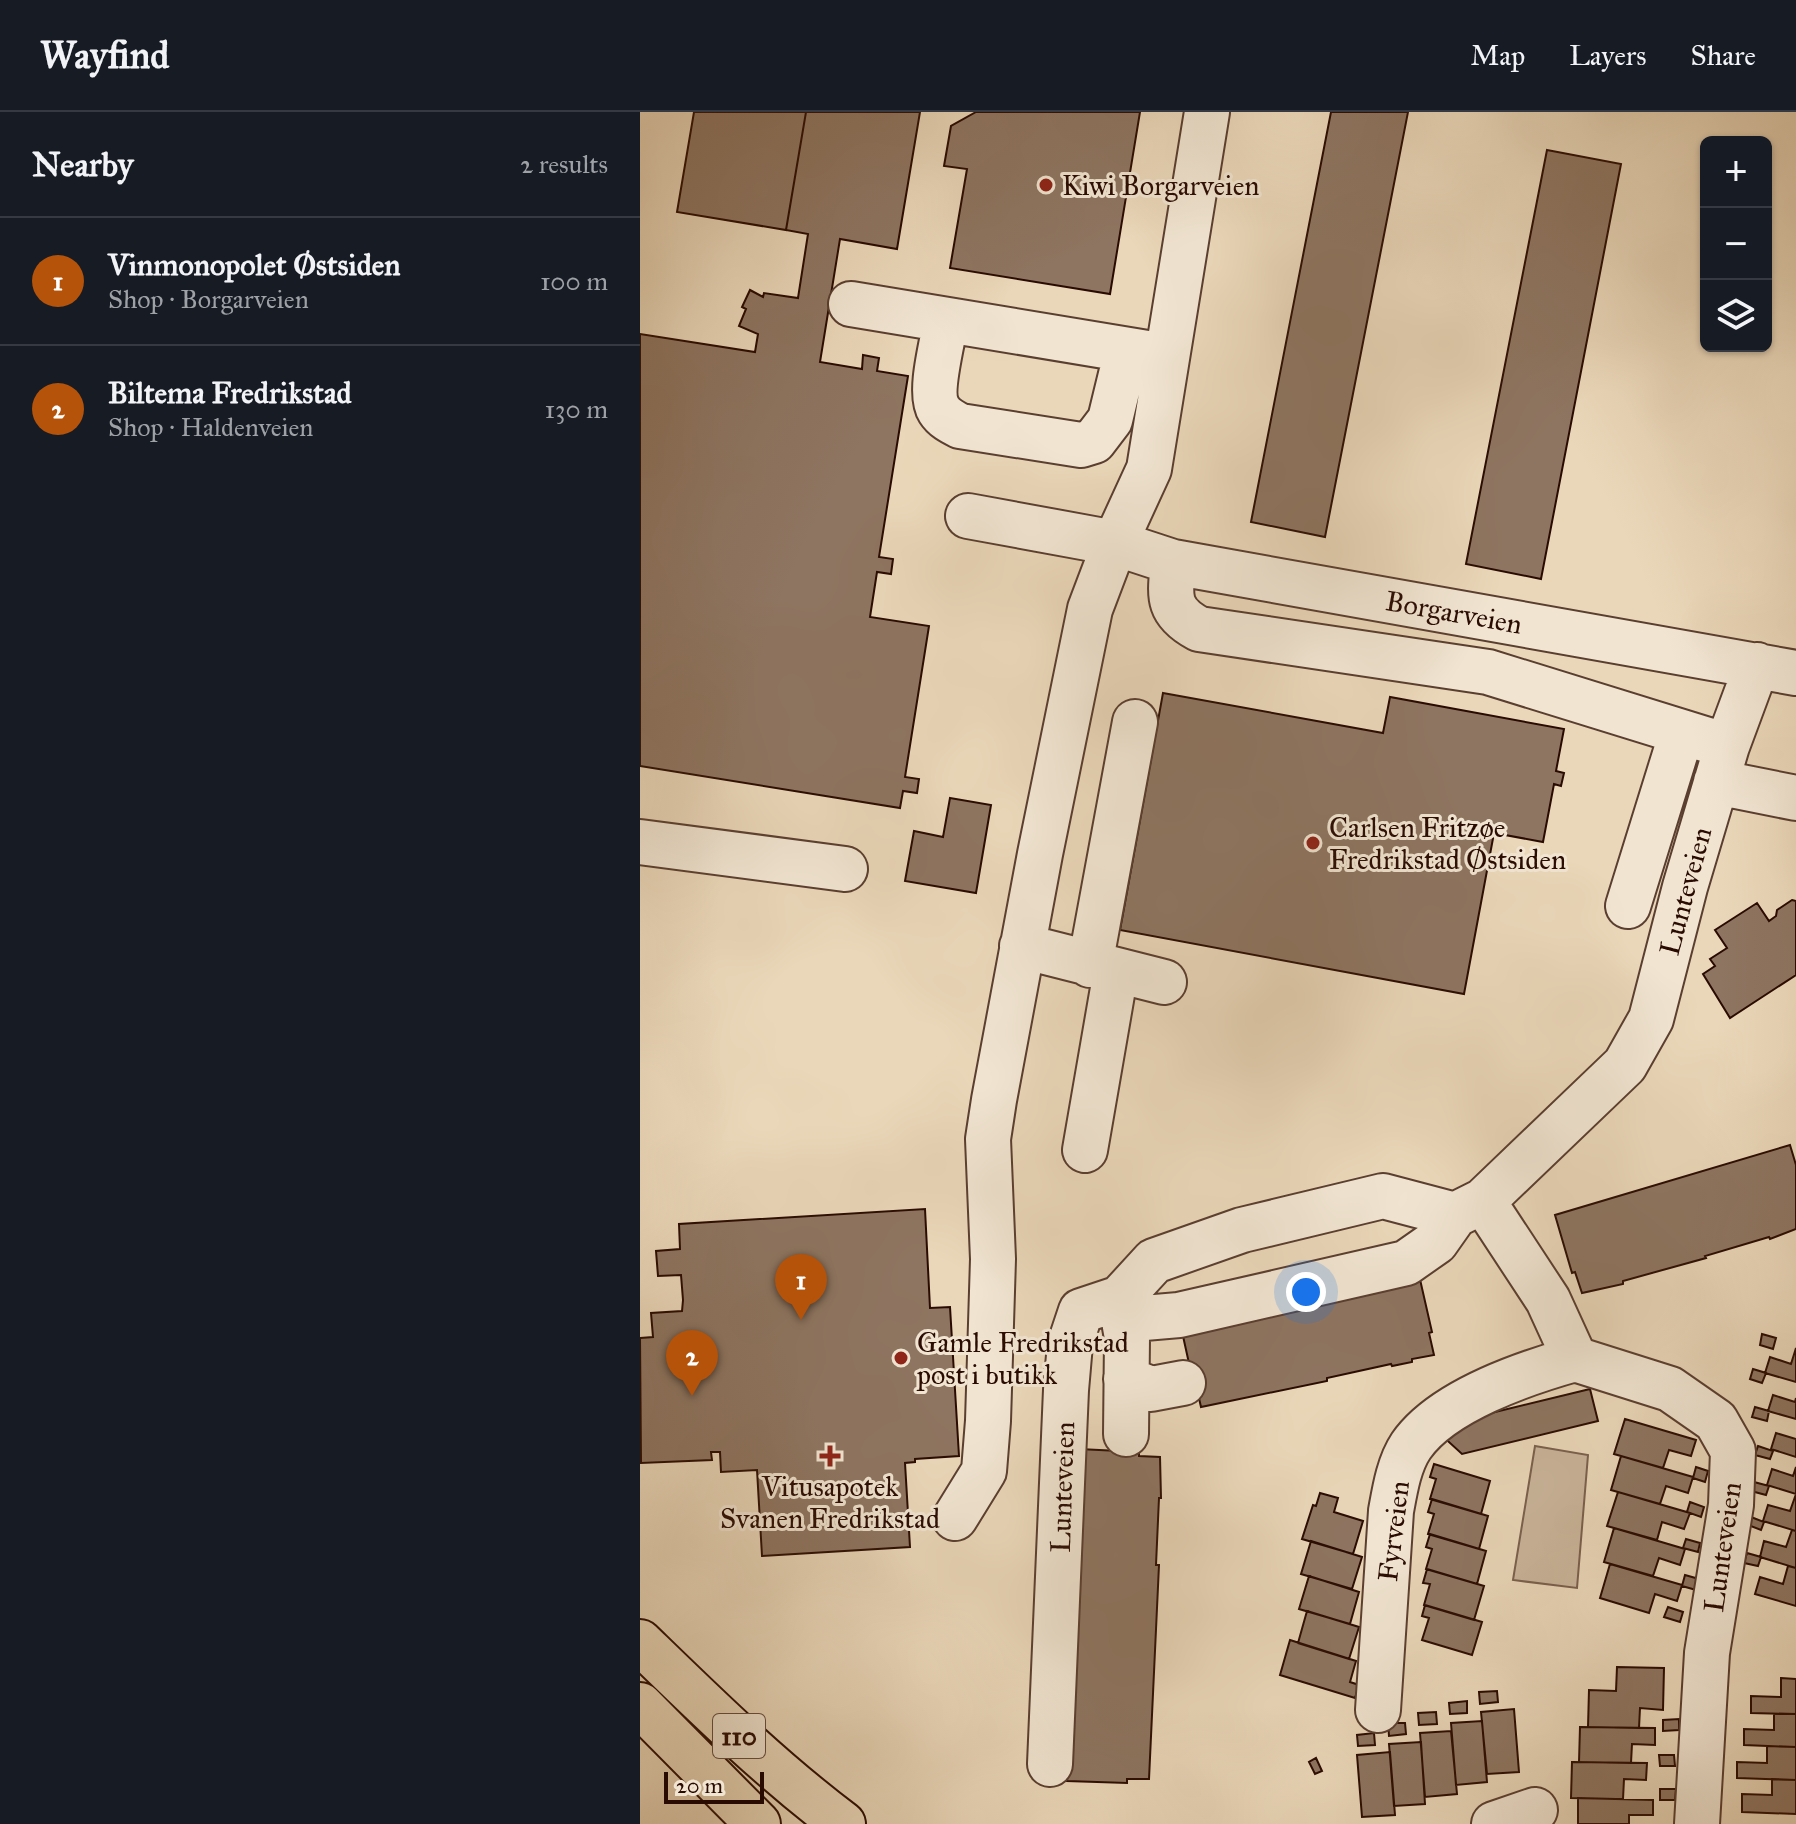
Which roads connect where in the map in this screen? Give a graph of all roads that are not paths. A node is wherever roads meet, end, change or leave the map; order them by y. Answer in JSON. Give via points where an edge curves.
{"nodes":[{"id":1,"x":1207,"y":112,"type":"edge"},
{"id":2,"x":851,"y":304,"type":"dead end"},
{"id":3,"x":946,"y":320,"type":"junction"},
{"id":4,"x":1147,"y":353,"type":"junction"},
{"id":5,"x":968,"y":516,"type":"dead end"},
{"id":6,"x":1115,"y":543,"type":"junction"},
{"id":7,"x":1173,"y":562,"type":"junction"},
{"id":8,"x":1367,"y":596,"type":"junction"},
{"id":9,"x":1497,"y":619,"type":"junction"},
{"id":10,"x":1361,"y":654,"type":"junction"},
{"id":11,"x":1776,"y":669,"type":"edge"},
{"id":12,"x":1488,"y":672,"type":"junction"},
{"id":13,"x":1135,"y":722,"type":"dead end"},
{"id":14,"x":1682,"y":732,"type":"junction"},
{"id":15,"x":1721,"y":764,"type":"junction"},
{"id":16,"x":1796,"y":798,"type":"edge"},
{"id":17,"x":640,"y":842,"type":"edge"},
{"id":18,"x":1040,"y":854,"type":"junction"},
{"id":19,"x":845,"y":869,"type":"dead end"},
{"id":20,"x":1106,"y":872,"type":"junction"},
{"id":21,"x":1628,"y":906,"type":"dead end"},
{"id":22,"x":1022,"y":946,"type":"junction"},
{"id":23,"x":1103,"y":968,"type":"junction"},
{"id":24,"x":1164,"y":982,"type":"dead end"},
{"id":25,"x":1085,"y":1150,"type":"dead end"},
{"id":26,"x":1469,"y":1208,"type":"junction"},
{"id":27,"x":1120,"y":1298,"type":"junction"},
{"id":28,"x":1575,"y":1359,"type":"junction"},
{"id":29,"x":1126,"y":1379,"type":"junction"},
{"id":30,"x":1183,"y":1383,"type":"dead end"},
{"id":31,"x":1126,"y":1434,"type":"dead end"},
{"id":32,"x":955,"y":1518,"type":"dead end"},
{"id":33,"x":640,"y":1642,"type":"edge"},
{"id":34,"x":640,"y":1705,"type":"edge"},
{"id":35,"x":1378,"y":1710,"type":"dead end"},
{"id":36,"x":1050,"y":1764,"type":"dead end"},
{"id":37,"x":1535,"y":1810,"type":"dead end"},
{"id":38,"x":758,"y":1824,"type":"edge"},
{"id":39,"x":843,"y":1824,"type":"edge"},
{"id":40,"x":1494,"y":1824,"type":"edge"},
{"id":41,"x":1697,"y":1824,"type":"edge"}],
"edges":[{"from":1,"to":4,"type":"street"},
{"from":2,"to":3,"type":"street"},
{"from":3,"to":4,"type":"street"},
{"from":3,"to":4,"type":"street","via":[[934,393],[937,408],[960,426],[1081,445],[1094,441]]},
{"from":4,"to":6,"type":"street","via":[[1149,469]]},
{"from":5,"to":6,"type":"street","name":"Borgarveien"},
{"from":6,"to":7,"type":"street","name":"Borgarveien"},
{"from":6,"to":18,"type":"street","via":[[1090,609]]},
{"from":7,"to":8,"type":"street","name":"Borgarveien"},
{"from":7,"to":10,"type":"street","via":[[1170,598],[1182,619],[1199,629]]},
{"from":8,"to":9,"type":"street","name":"Borgarveien"},
{"from":8,"to":10,"type":"street"},
{"from":9,"to":11,"type":"street","name":"Borgarveien"},
{"from":9,"to":12,"type":"street"},
{"from":10,"to":12,"type":"street"},
{"from":11,"to":15,"type":"street","name":"Lunteveien"},
{"from":12,"to":14,"type":"street"},
{"from":13,"to":20,"type":"street"},
{"from":14,"to":15,"type":"street"},
{"from":14,"to":21,"type":"street"},
{"from":15,"to":16,"type":"street"},
{"from":15,"to":26,"type":"street","name":"Lunteveien","via":[[1651,1019],[1625,1065]]},
{"from":17,"to":19,"type":"street"},
{"from":18,"to":20,"type":"street"},
{"from":18,"to":22,"type":"street"},
{"from":20,"to":23,"type":"street"},
{"from":22,"to":23,"type":"street"},
{"from":22,"to":32,"type":"street","via":[[988,1139],[993,1259],[984,1471]]},
{"from":23,"to":24,"type":"street"},
{"from":23,"to":25,"type":"street"},
{"from":26,"to":27,"type":"street","name":"Lunteveien","via":[[1383,1196],[1242,1230],[1154,1261]]},
{"from":26,"to":27,"type":"street","via":[[1406,1263],[1179,1315],[1144,1318]]},
{"from":26,"to":28,"type":"street","via":[[1548,1300]]},
{"from":27,"to":29,"type":"street","via":[[1127,1338]]},
{"from":27,"to":36,"type":"street","name":"Lunteveien","via":[[1081,1311],[1070,1344]]},
{"from":28,"to":35,"type":"street","name":"Fyrveien","via":[[1511,1378],[1432,1423],[1409,1448],[1391,1511]]},
{"from":28,"to":41,"type":"street","name":"Lunteveien","via":[[1670,1389],[1716,1421],[1733,1451],[1731,1505],[1707,1653]]},
{"from":29,"to":30,"type":"street","via":[[1151,1389]]},
{"from":29,"to":31,"type":"street"},
{"from":33,"to":39,"type":"highway","number":"110","via":[[703,1704]]},
{"from":34,"to":38,"type":"highway","number":"110"},
{"from":37,"to":40,"type":"street"}]}
